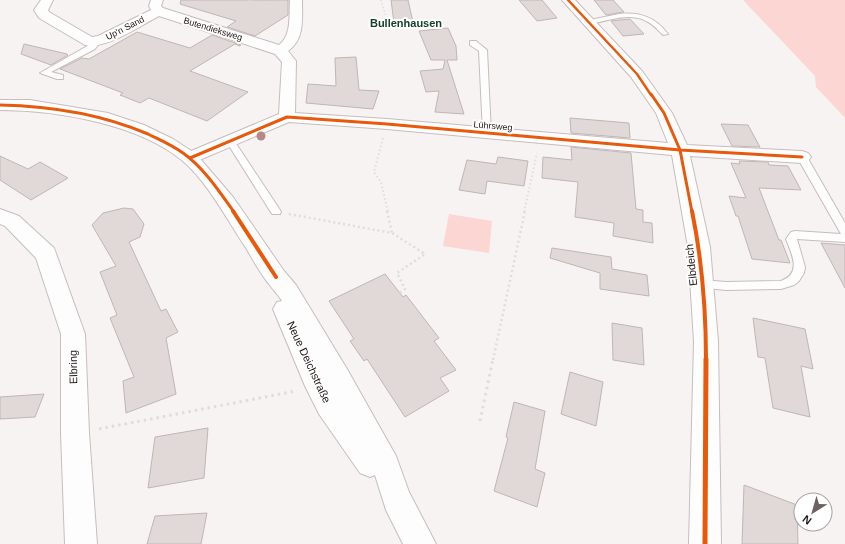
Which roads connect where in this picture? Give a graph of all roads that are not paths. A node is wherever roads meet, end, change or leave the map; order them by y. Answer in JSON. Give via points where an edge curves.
{"nodes":[{"id":1,"x":47,"y":0,"type":"edge"},
{"id":2,"x":296,"y":0,"type":"edge"},
{"id":3,"x":568,"y":0,"type":"edge"},
{"id":4,"x":158,"y":6,"type":"edge"},
{"id":5,"x":590,"y":22,"type":"junction"},
{"id":6,"x":665,"y":34,"type":"dead end"},
{"id":7,"x":97,"y":41,"type":"junction"},
{"id":8,"x":473,"y":43,"type":"dead end"},
{"id":9,"x":280,"y":52,"type":"junction"},
{"id":10,"x":60,"y":77,"type":"dead end"},
{"id":11,"x":0,"y":105,"type":"edge"},
{"id":12,"x":287,"y":117,"type":"junction"},
{"id":13,"x":487,"y":134,"type":"junction"},
{"id":14,"x":230,"y":141,"type":"junction"},
{"id":15,"x":680,"y":150,"type":"junction"},
{"id":16,"x":802,"y":157,"type":"joint"},
{"id":17,"x":190,"y":158,"type":"junction"},
{"id":18,"x":276,"y":212,"type":"road end"},
{"id":19,"x":0,"y":216,"type":"edge"},
{"id":20,"x":845,"y":232,"type":"edge"},
{"id":21,"x":845,"y":238,"type":"edge"},
{"id":22,"x":276,"y":277,"type":"junction"},
{"id":23,"x":702,"y":284,"type":"junction"},
{"id":24,"x":397,"y":499,"type":"junction"},
{"id":25,"x":81,"y":544,"type":"edge"},
{"id":26,"x":420,"y":544,"type":"edge"},
{"id":27,"x":705,"y":544,"type":"edge"}],
"edges":[{"from":1,"to":7,"type":"street","name":"Up'n Sand","via":[[41,10],[44,14],[86,40]]},
{"from":2,"to":9,"type":"street","via":[[294,36]]},
{"from":3,"to":5,"type":"street","name":"Elbdeich"},
{"from":4,"to":7,"type":"street","name":"Up'n Sand","via":[[109,37]]},
{"from":4,"to":9,"type":"street","name":"Butendieksweg"},
{"from":5,"to":6,"type":"lane","via":[[640,16],[649,20]]},
{"from":5,"to":15,"type":"street","name":"Elbdeich","via":[[637,74],[664,113]]},
{"from":7,"to":10,"type":"lane","via":[[92,47],[44,72]]},
{"from":8,"to":13,"type":"lane","via":[[483,50]]},
{"from":9,"to":12,"type":"street","via":[[289,61]]},
{"from":11,"to":17,"type":"street","name":"Neue Deichstraße","via":[[30,105],[102,116],[138,129]]},
{"from":12,"to":13,"type":"street","name":"Lührsweg"},
{"from":12,"to":14,"type":"street","name":"Lührsweg"},
{"from":13,"to":15,"type":"street","name":"Lührsweg"},
{"from":14,"to":17,"type":"street","name":"Lührsweg"},
{"from":14,"to":18,"type":"lane"},
{"from":15,"to":16,"type":"street","name":"Lührsweg"},
{"from":15,"to":23,"type":"street","name":"Elbdeich","via":[[699,247]]},
{"from":16,"to":20,"type":"lane"},
{"from":17,"to":22,"type":"street","name":"Neue Deichstraße","via":[[226,202]]},
{"from":19,"to":25,"type":"street","name":"Elbring","via":[[12,221],[46,254],[73,334]]},
{"from":21,"to":23,"type":"lane","via":[[792,236],[800,268],[798,275],[789,283],[726,286]]},
{"from":22,"to":24,"type":"street","name":"Neue Deichstraße","via":[[288,291],[341,382],[386,466]]},
{"from":22,"to":24,"type":"street","name":"Neue Deichstraße","via":[[279,294],[328,405]]},
{"from":23,"to":27,"type":"street","name":"Elbdeich","via":[[706,341]]},
{"from":24,"to":26,"type":"street","name":"Neue Deichstraße"}]}
